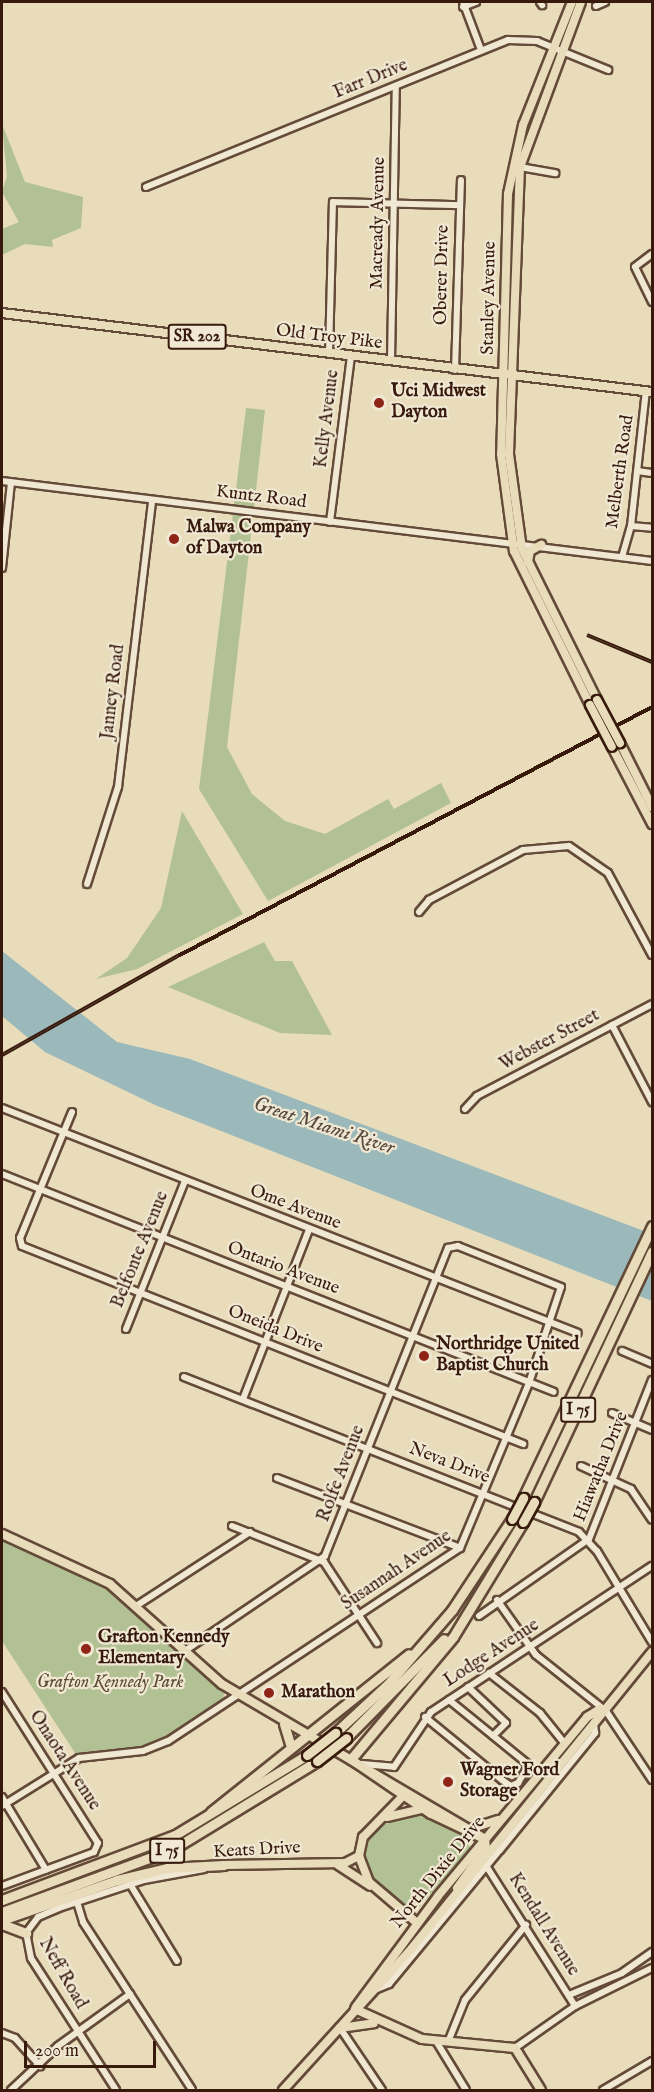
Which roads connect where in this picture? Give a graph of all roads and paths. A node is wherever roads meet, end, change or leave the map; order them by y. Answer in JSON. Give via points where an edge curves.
{"nodes":[{"id":1,"x":476,"y":2,"type":"edge"},
{"id":2,"x":572,"y":2,"type":"edge"},
{"id":3,"x":581,"y":2,"type":"edge"},
{"id":4,"x":605,"y":2,"type":"edge"},
{"id":5,"x":463,"y":4,"type":"edge"},
{"id":6,"x":596,"y":6,"type":"dead end"},
{"id":7,"x":558,"y":49,"type":"junction"},
{"id":8,"x":481,"y":50,"type":"junction"},
{"id":9,"x":608,"y":70,"type":"dead end"},
{"id":10,"x":396,"y":86,"type":"junction"},
{"id":11,"x":520,"y":168,"type":"junction"},
{"id":12,"x":555,"y":174,"type":"dead end"},
{"id":13,"x":461,"y":180,"type":"dead end"},
{"id":14,"x":146,"y":186,"type":"dead end"},
{"id":15,"x":394,"y":203,"type":"junction"},
{"id":16,"x":459,"y":205,"type":"junction"},
{"id":17,"x":652,"y":254,"type":"edge"},
{"id":18,"x":652,"y":302,"type":"edge"},
{"id":19,"x":2,"y":313,"type":"edge"},
{"id":20,"x":329,"y":353,"type":"junction"},
{"id":21,"x":351,"y":356,"type":"junction"},
{"id":22,"x":392,"y":361,"type":"junction"},
{"id":23,"x":455,"y":370,"type":"junction"},
{"id":24,"x":507,"y":376,"type":"junction"},
{"id":25,"x":649,"y":391,"type":"edge"},
{"id":26,"x":637,"y":471,"type":"junction"},
{"id":27,"x":652,"y":473,"type":"edge"},
{"id":28,"x":2,"y":481,"type":"edge"},
{"id":29,"x":11,"y":482,"type":"junction"},
{"id":30,"x":152,"y":500,"type":"junction"},
{"id":31,"x":330,"y":522,"type":"junction"},
{"id":32,"x":631,"y":526,"type":"junction"},
{"id":33,"x":652,"y":528,"type":"edge"},
{"id":34,"x":517,"y":543,"type":"junction"},
{"id":35,"x":541,"y":545,"type":"junction"},
{"id":36,"x":622,"y":557,"type":"junction"},
{"id":37,"x":652,"y":561,"type":"edge"},
{"id":38,"x":529,"y":567,"type":"junction"},
{"id":39,"x":2,"y":568,"type":"edge"},
{"id":40,"x":593,"y":702,"type":"junction"},
{"id":41,"x":616,"y":745,"type":"junction"},
{"id":42,"x":652,"y":807,"type":"edge"},
{"id":43,"x":652,"y":824,"type":"edge"},
{"id":44,"x":87,"y":884,"type":"dead end"},
{"id":45,"x":419,"y":912,"type":"dead end"},
{"id":46,"x":652,"y":955,"type":"edge"},
{"id":47,"x":650,"y":1005,"type":"edge"},
{"id":48,"x":652,"y":1015,"type":"edge"},
{"id":49,"x":612,"y":1025,"type":"junction"},
{"id":50,"x":652,"y":1102,"type":"edge"},
{"id":51,"x":2,"y":1108,"type":"edge"},
{"id":52,"x":465,"y":1109,"type":"dead end"},
{"id":53,"x":72,"y":1112,"type":"dead end"},
{"id":54,"x":63,"y":1133,"type":"junction"},
{"id":55,"x":2,"y":1174,"type":"edge"},
{"id":56,"x":184,"y":1181,"type":"junction"},
{"id":57,"x":41,"y":1189,"type":"junction"},
{"id":58,"x":652,"y":1217,"type":"edge"},
{"id":59,"x":652,"y":1226,"type":"edge"},
{"id":60,"x":309,"y":1230,"type":"junction"},
{"id":61,"x":162,"y":1237,"type":"junction"},
{"id":62,"x":646,"y":1239,"type":"junction"},
{"id":63,"x":652,"y":1252,"type":"edge"},
{"id":64,"x":434,"y":1279,"type":"junction"},
{"id":65,"x":288,"y":1287,"type":"junction"},
{"id":66,"x":562,"y":1289,"type":"joint"},
{"id":67,"x":140,"y":1293,"type":"junction"},
{"id":68,"x":552,"y":1324,"type":"junction"},
{"id":69,"x":126,"y":1329,"type":"dead end"},
{"id":70,"x":578,"y":1333,"type":"dead end"},
{"id":71,"x":412,"y":1335,"type":"junction"},
{"id":72,"x":265,"y":1342,"type":"junction"},
{"id":73,"x":622,"y":1351,"type":"dead end"},
{"id":74,"x":652,"y":1365,"type":"edge"},
{"id":75,"x":184,"y":1377,"type":"dead end"},
{"id":76,"x":652,"y":1380,"type":"edge"},
{"id":77,"x":529,"y":1383,"type":"junction"},
{"id":78,"x":390,"y":1391,"type":"junction"},
{"id":79,"x":554,"y":1392,"type":"dead end"},
{"id":80,"x":243,"y":1399,"type":"junction"},
{"id":81,"x":612,"y":1413,"type":"dead end"},
{"id":82,"x":636,"y":1424,"type":"junction"},
{"id":83,"x":652,"y":1430,"type":"edge"},
{"id":84,"x":507,"y":1438,"type":"junction"},
{"id":85,"x":523,"y":1444,"type":"dead end"},
{"id":86,"x":368,"y":1449,"type":"junction"},
{"id":87,"x":581,"y":1466,"type":"dead end"},
{"id":88,"x":277,"y":1478,"type":"dead end"},
{"id":89,"x":614,"y":1479,"type":"junction"},
{"id":90,"x":484,"y":1494,"type":"junction"},
{"id":91,"x":346,"y":1503,"type":"junction"},
{"id":92,"x":652,"y":1520,"type":"edge"},
{"id":93,"x":232,"y":1526,"type":"dead end"},
{"id":94,"x":250,"y":1532,"type":"junction"},
{"id":95,"x":2,"y":1534,"type":"edge"},
{"id":96,"x":589,"y":1539,"type":"junction"},
{"id":97,"x":460,"y":1548,"type":"junction"},
{"id":98,"x":321,"y":1560,"type":"junction"},
{"id":99,"x":652,"y":1566,"type":"edge"},
{"id":100,"x":484,"y":1586,"type":"junction"},
{"id":101,"x":621,"y":1589,"type":"junction"},
{"id":102,"x":497,"y":1600,"type":"junction"},
{"id":103,"x":136,"y":1606,"type":"junction"},
{"id":104,"x":360,"y":1615,"type":"junction"},
{"id":105,"x":479,"y":1616,"type":"dead end"},
{"id":106,"x":652,"y":1642,"type":"edge"},
{"id":107,"x":377,"y":1643,"type":"dead end"},
{"id":108,"x":530,"y":1648,"type":"junction"},
{"id":109,"x":419,"y":1649,"type":"junction"},
{"id":110,"x":182,"y":1652,"type":"junction"},
{"id":111,"x":652,"y":1652,"type":"edge"},
{"id":112,"x":489,"y":1673,"type":"junction"},
{"id":113,"x":468,"y":1687,"type":"junction"},
{"id":114,"x":2,"y":1692,"type":"edge"},
{"id":115,"x":239,"y":1695,"type":"junction"},
{"id":116,"x":449,"y":1700,"type":"junction"},
{"id":117,"x":602,"y":1708,"type":"junction"},
{"id":118,"x":425,"y":1717,"type":"junction"},
{"id":119,"x":284,"y":1724,"type":"junction"},
{"id":120,"x":306,"y":1735,"type":"junction"},
{"id":121,"x":493,"y":1736,"type":"junction"},
{"id":122,"x":565,"y":1744,"type":"junction"},
{"id":123,"x":291,"y":1747,"type":"junction"},
{"id":124,"x":573,"y":1754,"type":"junction"},
{"id":125,"x":351,"y":1759,"type":"junction"},
{"id":126,"x":362,"y":1764,"type":"junction"},
{"id":127,"x":373,"y":1769,"type":"junction"},
{"id":128,"x":54,"y":1772,"type":"junction"},
{"id":129,"x":652,"y":1780,"type":"edge"},
{"id":130,"x":401,"y":1794,"type":"junction"},
{"id":131,"x":2,"y":1797,"type":"edge"},
{"id":132,"x":531,"y":1802,"type":"junction"},
{"id":133,"x":4,"y":1805,"type":"edge"},
{"id":134,"x":424,"y":1810,"type":"junction"},
{"id":135,"x":446,"y":1812,"type":"junction"},
{"id":136,"x":507,"y":1814,"type":"junction"},
{"id":137,"x":383,"y":1818,"type":"junction"},
{"id":138,"x":202,"y":1821,"type":"junction"},
{"id":139,"x":473,"y":1828,"type":"junction"},
{"id":140,"x":461,"y":1829,"type":"junction"},
{"id":141,"x":485,"y":1839,"type":"junction"},
{"id":142,"x":359,"y":1856,"type":"junction"},
{"id":143,"x":471,"y":1856,"type":"junction"},
{"id":144,"x":333,"y":1863,"type":"junction"},
{"id":145,"x":485,"y":1864,"type":"junction"},
{"id":146,"x":224,"y":1865,"type":"junction"},
{"id":147,"x":46,"y":1870,"type":"junction"},
{"id":148,"x":130,"y":1884,"type":"junction"},
{"id":149,"x":447,"y":1884,"type":"junction"},
{"id":150,"x":2,"y":1886,"type":"edge"},
{"id":151,"x":374,"y":1888,"type":"junction"},
{"id":152,"x":2,"y":1900,"type":"edge"},
{"id":153,"x":452,"y":1900,"type":"junction"},
{"id":154,"x":77,"y":1902,"type":"junction"},
{"id":155,"x":2,"y":1912,"type":"edge"},
{"id":156,"x":438,"y":1921,"type":"junction"},
{"id":157,"x":2,"y":1922,"type":"edge"},
{"id":158,"x":417,"y":1923,"type":"junction"},
{"id":159,"x":526,"y":1925,"type":"junction"},
{"id":160,"x":26,"y":1933,"type":"junction"},
{"id":161,"x":651,"y":1955,"type":"edge"},
{"id":162,"x":177,"y":1961,"type":"dead end"},
{"id":163,"x":652,"y":1968,"type":"edge"},
{"id":164,"x":379,"y":1973,"type":"junction"},
{"id":165,"x":377,"y":1989,"type":"junction"},
{"id":166,"x":130,"y":1994,"type":"junction"},
{"id":167,"x":569,"y":1995,"type":"junction"},
{"id":168,"x":574,"y":2006,"type":"junction"},
{"id":169,"x":356,"y":2009,"type":"junction"},
{"id":170,"x":380,"y":2024,"type":"junction"},
{"id":171,"x":340,"y":2028,"type":"junction"},
{"id":172,"x":79,"y":2032,"type":"junction"},
{"id":173,"x":2,"y":2033,"type":"edge"},
{"id":174,"x":436,"y":2041,"type":"junction"},
{"id":175,"x":448,"y":2042,"type":"junction"},
{"id":176,"x":515,"y":2048,"type":"junction"},
{"id":177,"x":652,"y":2061,"type":"edge"},
{"id":178,"x":40,"y":2066,"type":"junction"},
{"id":179,"x":286,"y":2090,"type":"edge"},
{"id":180,"x":11,"y":2091,"type":"edge"},
{"id":181,"x":116,"y":2091,"type":"edge"},
{"id":182,"x":192,"y":2091,"type":"edge"},
{"id":183,"x":382,"y":2091,"type":"edge"},
{"id":184,"x":466,"y":2091,"type":"edge"},
{"id":185,"x":541,"y":2091,"type":"edge"},
{"id":186,"x":603,"y":2091,"type":"edge"}],
"edges":[{"from":1,"to":5,"type":"street"},
{"from":2,"to":7,"type":"main road","name":"Stanley Avenue"},
{"from":3,"to":7,"type":"main road","name":"Stanley Avenue"},
{"from":4,"to":6,"type":"street"},
{"from":5,"to":8,"type":"street"},
{"from":7,"to":8,"type":"street","name":"Farr Drive","via":[[522,39]]},
{"from":7,"to":9,"type":"street","name":"Farr Drive"},
{"from":7,"to":11,"type":"main road","name":"Stanley Avenue"},
{"from":7,"to":24,"type":"main road","name":"Stanley Avenue","via":[[511,172]]},
{"from":8,"to":10,"type":"street","name":"Farr Drive"},
{"from":10,"to":14,"type":"street","name":"Farr Drive"},
{"from":10,"to":15,"type":"street","name":"Macready Avenue"},
{"from":11,"to":12,"type":"street"},
{"from":11,"to":24,"type":"main road","name":"Stanley Avenue"},
{"from":13,"to":16,"type":"street","name":"Oberer Drive"},
{"from":15,"to":16,"type":"street"},
{"from":15,"to":20,"type":"street","name":"Kelly Avenue","via":[[333,202]]},
{"from":15,"to":22,"type":"street","name":"Macready Avenue"},
{"from":16,"to":23,"type":"street","name":"Oberer Drive"},
{"from":17,"to":18,"type":"street","via":[[636,264]]},
{"from":19,"to":20,"type":"main road","name":"Old Troy Pike","number":"SR 202"},
{"from":20,"to":21,"type":"main road","name":"Old Troy Pike","number":"SR 202"},
{"from":21,"to":22,"type":"main road","name":"Old Troy Pike","number":"SR 202"},
{"from":21,"to":31,"type":"street","name":"Kelly Avenue"},
{"from":22,"to":23,"type":"main road","name":"Old Troy Pike","number":"SR 202"},
{"from":23,"to":24,"type":"main road","name":"Old Troy Pike","number":"SR 202"},
{"from":24,"to":25,"type":"main road","name":"Old Troy Pike","number":"SR 202"},
{"from":24,"to":34,"type":"main road","name":"Stanley Avenue","via":[[502,473]]},
{"from":25,"to":26,"type":"street","name":"Melberth Road"},
{"from":26,"to":27,"type":"street"},
{"from":26,"to":32,"type":"street","name":"Melberth Road"},
{"from":28,"to":29,"type":"street","name":"Kuntz Road"},
{"from":29,"to":30,"type":"street","name":"Kuntz Road"},
{"from":29,"to":39,"type":"street"},
{"from":30,"to":31,"type":"street","name":"Kuntz Road"},
{"from":30,"to":44,"type":"street","name":"Janney Road","via":[[118,787]]},
{"from":31,"to":34,"type":"street","name":"Kuntz Road"},
{"from":32,"to":33,"type":"street"},
{"from":32,"to":36,"type":"street","name":"Melberth Road"},
{"from":34,"to":35,"type":"street","name":"Kuntz Road"},
{"from":34,"to":38,"type":"main road","name":"Stanley Avenue"},
{"from":34,"to":40,"type":"main road","name":"Stanley Avenue","via":[[530,591]]},
{"from":35,"to":36,"type":"street","name":"Kuntz Road"},
{"from":35,"to":38,"type":"main road","via":[[530,551]]},
{"from":36,"to":37,"type":"street","name":"Kuntz Road"},
{"from":38,"to":40,"type":"main road","name":"Stanley Avenue"},
{"from":40,"to":41,"type":"main road","name":"Stanley Avenue","bridge":true},
{"from":41,"to":42,"type":"main road","name":"Stanley Avenue"},
{"from":41,"to":43,"type":"main road","name":"Stanley Avenue"},
{"from":45,"to":46,"type":"street","via":[[429,900],[523,850],[564,845],[604,867]]},
{"from":47,"to":48,"type":"street"},
{"from":47,"to":49,"type":"street","name":"Webster Street"},
{"from":49,"to":50,"type":"street"},
{"from":49,"to":52,"type":"street","name":"Webster Street","via":[[477,1095]]},
{"from":51,"to":54,"type":"street","name":"Ome Avenue"},
{"from":53,"to":54,"type":"street"},
{"from":54,"to":56,"type":"street","name":"Ome Avenue"},
{"from":54,"to":57,"type":"street"},
{"from":55,"to":57,"type":"street","name":"Ontario Avenue"},
{"from":56,"to":60,"type":"street","name":"Ome Avenue"},
{"from":56,"to":61,"type":"street","name":"Belfonte Avenue"},
{"from":57,"to":61,"type":"street","name":"Ontario Avenue"},
{"from":57,"to":67,"type":"street","name":"Oneida Drive","via":[[19,1242]]},
{"from":58,"to":62,"type":"highway"},
{"from":59,"to":62,"type":"highway","number":"I 75"},
{"from":60,"to":64,"type":"street","name":"Ome Avenue"},
{"from":60,"to":65,"type":"street"},
{"from":61,"to":65,"type":"street","name":"Ontario Avenue"},
{"from":61,"to":67,"type":"street","name":"Belfonte Avenue"},
{"from":62,"to":109,"type":"highway","number":"I 75","bridge":true,"via":[[512,1519],[464,1593]]},
{"from":63,"to":100,"type":"highway","number":"I 75","bridge":true,"via":[[534,1502]]},
{"from":64,"to":66,"type":"street","name":"Rolfe Avenue","via":[[453,1246]]},
{"from":64,"to":68,"type":"street","name":"Ome Avenue"},
{"from":64,"to":71,"type":"street","name":"Rolfe Avenue"},
{"from":65,"to":71,"type":"street","name":"Ontario Avenue"},
{"from":65,"to":72,"type":"street"},
{"from":66,"to":68,"type":"street","name":"Susannah Avenue"},
{"from":67,"to":69,"type":"street","name":"Belfonte Avenue"},
{"from":67,"to":72,"type":"street","name":"Oneida Drive"},
{"from":68,"to":70,"type":"street","name":"Ome Avenue"},
{"from":68,"to":77,"type":"street","name":"Susannah Avenue"},
{"from":71,"to":77,"type":"street","name":"Ontario Avenue"},
{"from":71,"to":78,"type":"street","name":"Rolfe Avenue"},
{"from":72,"to":78,"type":"street","name":"Oneida Drive"},
{"from":72,"to":80,"type":"street"},
{"from":73,"to":74,"type":"street"},
{"from":75,"to":80,"type":"street","name":"Neva Drive"},
{"from":76,"to":82,"type":"street","name":"Hiawatha Drive"},
{"from":77,"to":79,"type":"street","name":"Ontario Avenue"},
{"from":77,"to":84,"type":"street","name":"Susannah Avenue"},
{"from":78,"to":84,"type":"street","name":"Oneida Drive"},
{"from":78,"to":86,"type":"street","name":"Rolfe Avenue"},
{"from":80,"to":86,"type":"street","name":"Neva Drive"},
{"from":81,"to":82,"type":"street"},
{"from":82,"to":83,"type":"street"},
{"from":82,"to":89,"type":"street","name":"Hiawatha Drive"},
{"from":84,"to":85,"type":"street","name":"Oneida Drive"},
{"from":84,"to":90,"type":"street","name":"Susannah Avenue"},
{"from":86,"to":90,"type":"street","name":"Neva Drive"},
{"from":86,"to":91,"type":"street","name":"Rolfe Avenue"},
{"from":87,"to":89,"type":"street"},
{"from":88,"to":91,"type":"street"},
{"from":89,"to":92,"type":"street","via":[[636,1494]]},
{"from":89,"to":96,"type":"street","name":"Hiawatha Drive"},
{"from":90,"to":96,"type":"street","name":"Neva Drive"},
{"from":90,"to":97,"type":"street","name":"Susannah Avenue"},
{"from":91,"to":97,"type":"street"},
{"from":91,"to":98,"type":"street","name":"Rolfe Avenue"},
{"from":93,"to":94,"type":"street"},
{"from":94,"to":98,"type":"street"},
{"from":94,"to":103,"type":"street"},
{"from":95,"to":103,"type":"main road","via":[[86,1570]]},
{"from":96,"to":101,"type":"street"},
{"from":96,"to":102,"type":"street","name":"Hiawatha Drive"},
{"from":97,"to":104,"type":"street","name":"Susannah Avenue"},
{"from":98,"to":104,"type":"street"},
{"from":98,"to":110,"type":"street"},
{"from":99,"to":101,"type":"street","name":"Lodge Avenue"},
{"from":100,"to":125,"type":"highway","via":[[453,1637]]},
{"from":100,"to":155,"type":"highway","number":"I 75","bridge":true,"via":[[412,1675],[318,1761],[196,1838]]},
{"from":101,"to":106,"type":"street"},
{"from":101,"to":108,"type":"street","name":"Lodge Avenue"},
{"from":102,"to":105,"type":"street","name":"Hiawatha Drive"},
{"from":102,"to":108,"type":"street"},
{"from":103,"to":110,"type":"main road"},
{"from":104,"to":107,"type":"street"},
{"from":104,"to":115,"type":"street","name":"Susannah Avenue"},
{"from":108,"to":112,"type":"street","name":"Lodge Avenue"},
{"from":108,"to":117,"type":"street"},
{"from":109,"to":120,"type":"highway"},
{"from":109,"to":138,"type":"highway","number":"I 75","bridge":true,"via":[[336,1733]]},
{"from":110,"to":115,"type":"main road"},
{"from":111,"to":117,"type":"main road","name":"North Dixie Drive"},
{"from":112,"to":113,"type":"street","name":"Lodge Avenue"},
{"from":112,"to":122,"type":"street","via":[[540,1713]]},
{"from":113,"to":116,"type":"street","name":"Lodge Avenue"},
{"from":113,"to":121,"type":"street","via":[[506,1723]]},
{"from":114,"to":128,"type":"street","name":"Onaota Avenue"},
{"from":115,"to":119,"type":"main road"},
{"from":115,"to":128,"type":"street","name":"Susannah Avenue","via":[[161,1744],[88,1755]]},
{"from":116,"to":118,"type":"street","name":"Lodge Avenue"},
{"from":116,"to":121,"type":"street"},
{"from":117,"to":122,"type":"main road","name":"North Dixie Drive"},
{"from":117,"to":124,"type":"main road","name":"North Dixie Drive"},
{"from":117,"to":129,"type":"street"},
{"from":118,"to":121,"type":"street","via":[[511,1786],[529,1766]]},
{"from":118,"to":126,"type":"street","name":"Lodge Avenue","via":[[394,1767]]},
{"from":119,"to":120,"type":"main road"},
{"from":119,"to":123,"type":"highway"},
{"from":120,"to":123,"type":"highway"},
{"from":120,"to":125,"type":"main road"},
{"from":122,"to":136,"type":"main road","name":"North Dixie Drive"},
{"from":123,"to":138,"type":"highway"},
{"from":124,"to":132,"type":"main road","name":"North Dixie Drive"},
{"from":124,"to":145,"type":"street"},
{"from":125,"to":126,"type":"main road"},
{"from":125,"to":130,"type":"main road"},
{"from":126,"to":127,"type":"main road"},
{"from":127,"to":130,"type":"main road"},
{"from":127,"to":135,"type":"main road"},
{"from":128,"to":133,"type":"street","name":"Susannah Avenue"},
{"from":128,"to":147,"type":"street","name":"Onaota Avenue","via":[[97,1839],[97,1848]]},
{"from":130,"to":134,"type":"main road"},
{"from":130,"to":135,"type":"main road"},
{"from":130,"to":137,"type":"main road"},
{"from":131,"to":133,"type":"street"},
{"from":132,"to":141,"type":"main road","via":[[496,1836]]},
{"from":132,"to":145,"type":"main road","name":"North Dixie Drive"},
{"from":133,"to":147,"type":"street"},
{"from":134,"to":137,"type":"main road"},
{"from":134,"to":140,"type":"main road"},
{"from":135,"to":139,"type":"main road"},
{"from":136,"to":139,"type":"main road","via":[[492,1825]]},
{"from":136,"to":141,"type":"main road","name":"North Dixie Drive"},
{"from":137,"to":142,"type":"main road","via":[[363,1837]]},
{"from":138,"to":152,"type":"highway","number":"I 75","via":[[128,1856]]},
{"from":139,"to":141,"type":"main road"},
{"from":140,"to":141,"type":"main road"},
{"from":140,"to":143,"type":"main road","via":[[473,1844]]},
{"from":141,"to":143,"type":"main road","name":"North Dixie Drive"},
{"from":141,"to":153,"type":"main road","via":[[486,1848]]},
{"from":142,"to":144,"type":"main road","name":"Keats Drive"},
{"from":142,"to":151,"type":"main road"},
{"from":143,"to":149,"type":"main road","name":"North Dixie Drive"},
{"from":144,"to":146,"type":"main road","name":"Keats Drive"},
{"from":144,"to":151,"type":"main road"},
{"from":145,"to":153,"type":"main road","name":"North Dixie Drive"},
{"from":145,"to":156,"type":"street"},
{"from":145,"to":159,"type":"street","name":"Kendall Avenue"},
{"from":146,"to":148,"type":"street","name":"Keats Drive"},
{"from":146,"to":157,"type":"highway","via":[[167,1868],[117,1880]]},
{"from":147,"to":150,"type":"street"},
{"from":148,"to":154,"type":"street","name":"Keats Drive"},
{"from":148,"to":162,"type":"street"},
{"from":149,"to":156,"type":"main road","via":[[432,1908]]},
{"from":149,"to":158,"type":"main road","name":"North Dixie Drive"},
{"from":151,"to":158,"type":"main road"},
{"from":153,"to":156,"type":"main road","name":"North Dixie Drive"},
{"from":154,"to":160,"type":"street","name":"Keats Drive","via":[[44,1914]]},
{"from":154,"to":166,"type":"street","via":[[83,1922]]},
{"from":156,"to":165,"type":"main road","name":"North Dixie Drive"},
{"from":157,"to":160,"type":"highway"},
{"from":158,"to":164,"type":"main road","name":"North Dixie Drive"},
{"from":159,"to":167,"type":"street","name":"Kendall Avenue"},
{"from":159,"to":175,"type":"street","via":[[465,2000]]},
{"from":160,"to":172,"type":"street","name":"Neff Road","via":[[27,1950]]},
{"from":161,"to":167,"type":"street"},
{"from":163,"to":168,"type":"street"},
{"from":164,"to":165,"type":"main road"},
{"from":164,"to":169,"type":"main road","name":"North Dixie Drive"},
{"from":165,"to":169,"type":"main road","name":"North Dixie Drive"},
{"from":166,"to":172,"type":"street"},
{"from":166,"to":182,"type":"street"},
{"from":167,"to":168,"type":"street","name":"Kendall Avenue"},
{"from":168,"to":176,"type":"street"},
{"from":169,"to":170,"type":"main road"},
{"from":169,"to":171,"type":"main road","name":"North Dixie Drive"},
{"from":170,"to":171,"type":"main road"},
{"from":170,"to":174,"type":"main road"},
{"from":171,"to":179,"type":"main road","name":"North Dixie Drive"},
{"from":171,"to":183,"type":"street"},
{"from":172,"to":178,"type":"street"},
{"from":172,"to":181,"type":"street","name":"Neff Road"},
{"from":173,"to":178,"type":"street","via":[[15,2038]]},
{"from":174,"to":175,"type":"main road"},
{"from":174,"to":184,"type":"street"},
{"from":175,"to":176,"type":"main road"},
{"from":176,"to":185,"type":"main road"},
{"from":177,"to":186,"type":"street"},
{"from":178,"to":180,"type":"street"}]}
